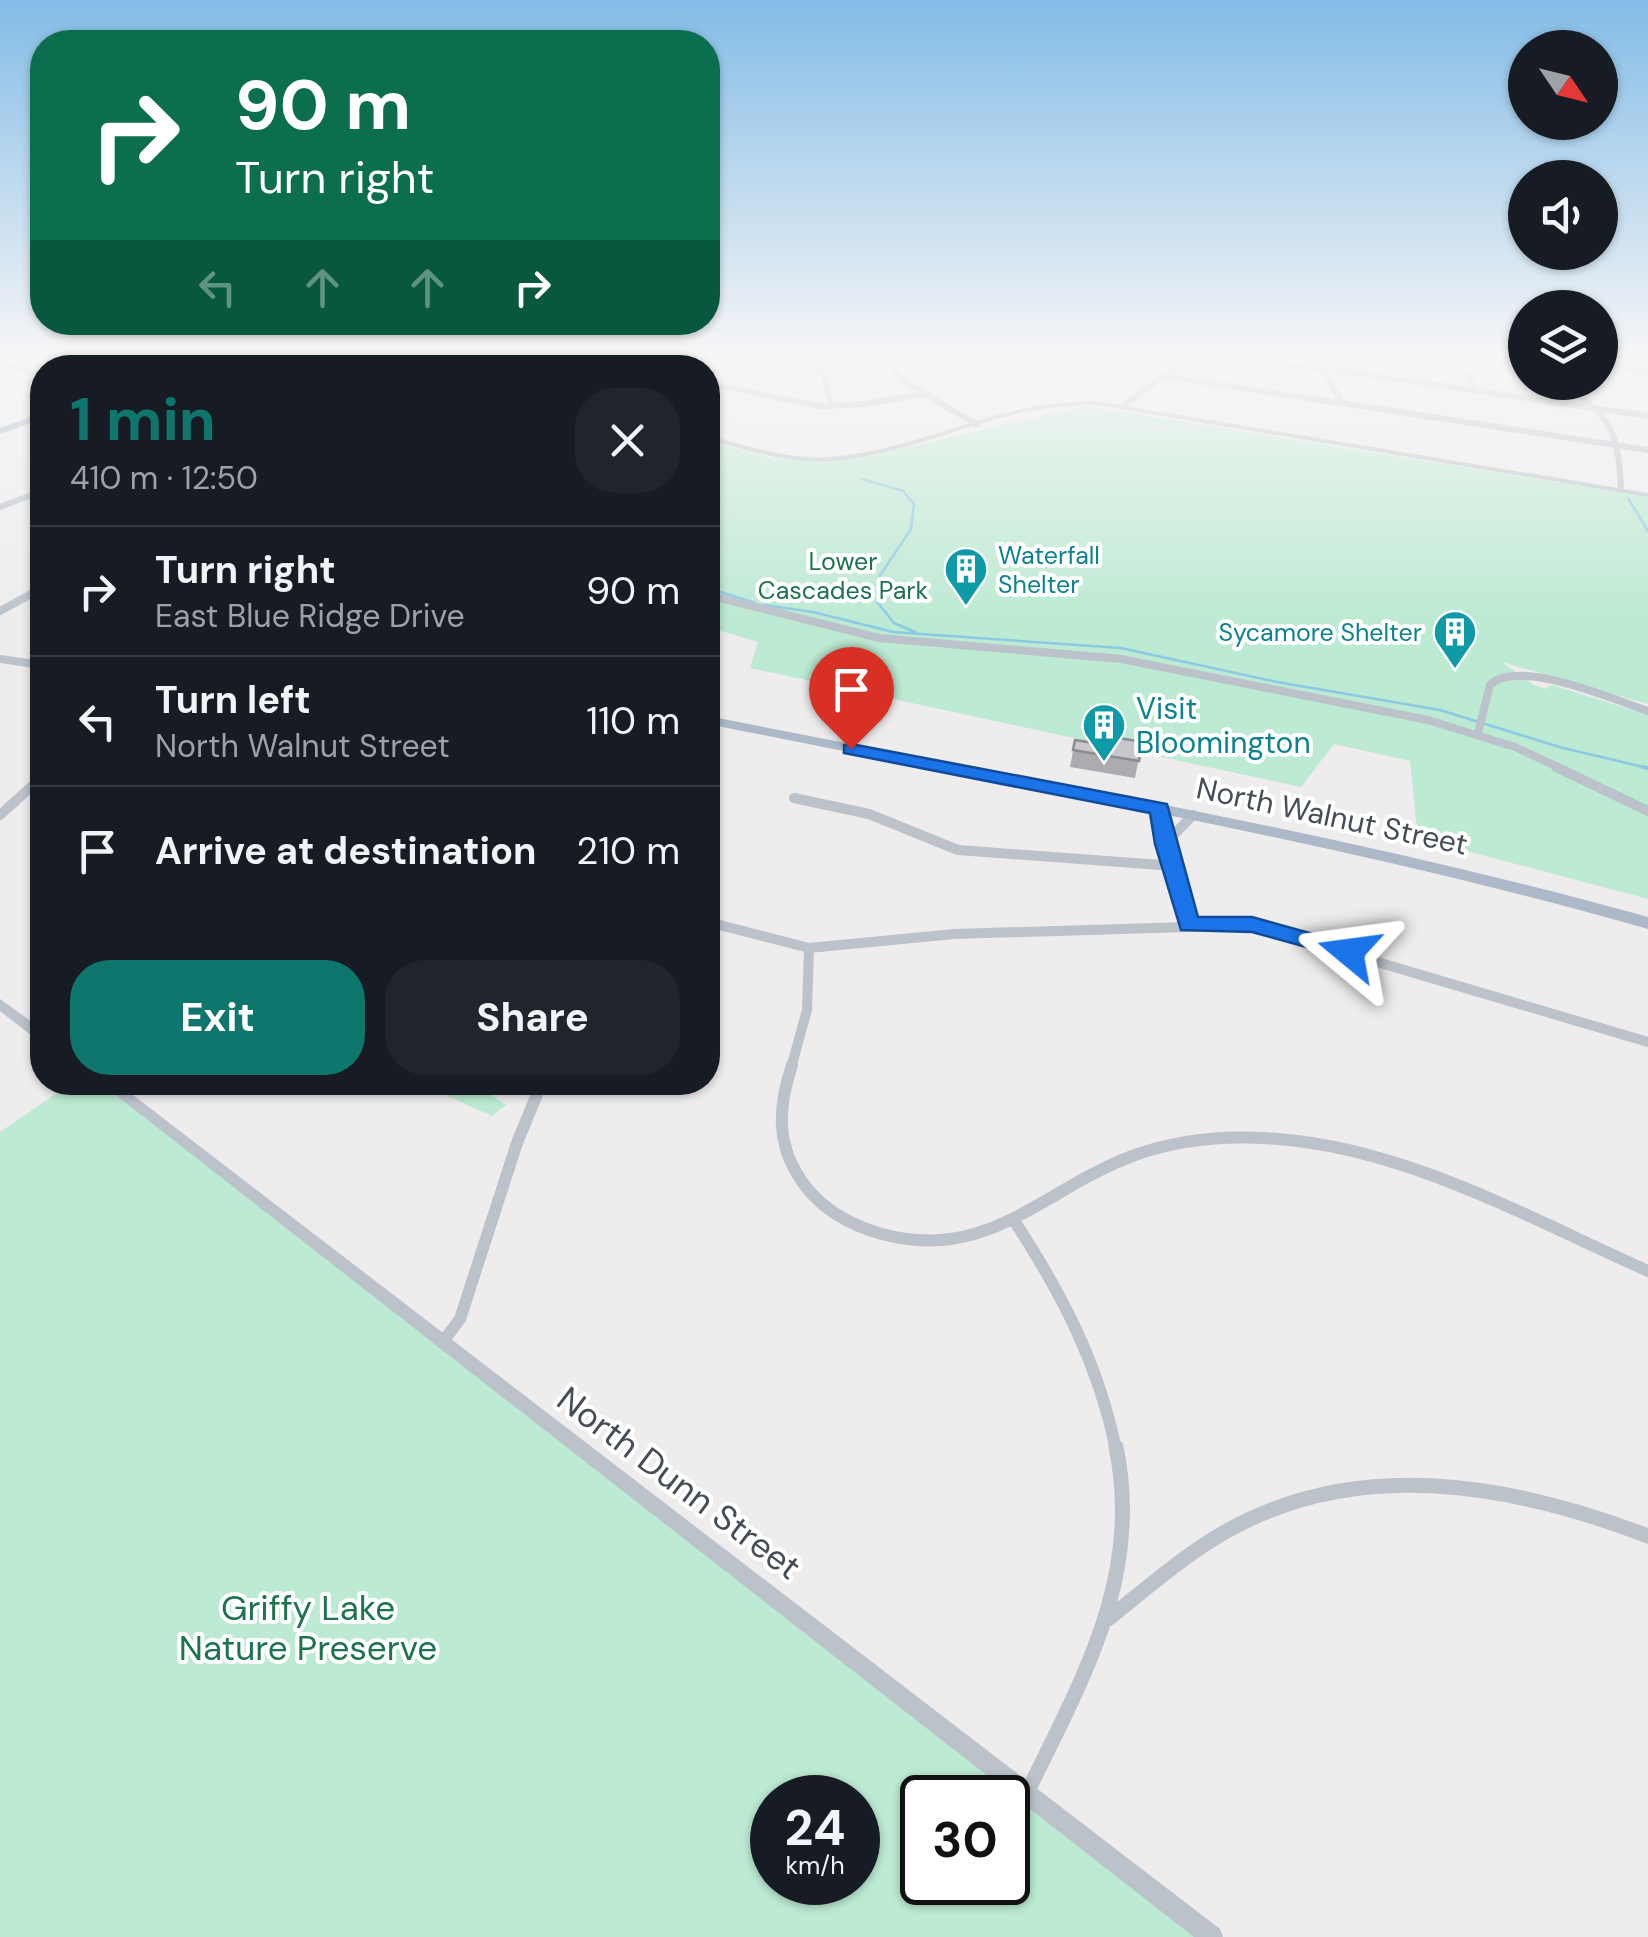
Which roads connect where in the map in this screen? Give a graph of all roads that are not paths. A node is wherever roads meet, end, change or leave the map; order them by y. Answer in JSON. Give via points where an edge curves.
{"nodes":[{"id":1,"x":732,"y":443,"type":"edge"},
{"id":2,"x":907,"y":443,"type":"edge"},
{"id":3,"x":1340,"y":443,"type":"edge"},
{"id":4,"x":1602,"y":443,"type":"edge"},
{"id":5,"x":1619,"y":446,"type":"junction"},
{"id":6,"x":1648,"y":450,"type":"edge"},
{"id":7,"x":1621,"y":490,"type":"junction"},
{"id":8,"x":1648,"y":495,"type":"edge"},
{"id":9,"x":30,"y":496,"type":"edge"},
{"id":10,"x":0,"y":508,"type":"edge"},
{"id":11,"x":30,"y":595,"type":"edge"},
{"id":12,"x":720,"y":598,"type":"edge"},
{"id":13,"x":0,"y":611,"type":"edge"},
{"id":14,"x":0,"y":659,"type":"edge"},
{"id":15,"x":30,"y":663,"type":"edge"},
{"id":16,"x":1648,"y":711,"type":"edge"},
{"id":17,"x":720,"y":722,"type":"edge"},
{"id":18,"x":1480,"y":724,"type":"junction"},
{"id":19,"x":30,"y":787,"type":"edge"},
{"id":20,"x":794,"y":798,"type":"dead end"},
{"id":21,"x":1160,"y":809,"type":"junction"},
{"id":22,"x":1,"y":812,"type":"edge"},
{"id":23,"x":1648,"y":812,"type":"edge"},
{"id":24,"x":1193,"y":814,"type":"junction"},
{"id":25,"x":1165,"y":844,"type":"junction"},
{"id":26,"x":1174,"y":866,"type":"junction"},
{"id":27,"x":1648,"y":923,"type":"edge"},
{"id":28,"x":720,"y":925,"type":"edge"},
{"id":29,"x":1189,"y":925,"type":"junction"},
{"id":30,"x":809,"y":948,"type":"junction"},
{"id":31,"x":0,"y":1004,"type":"edge"},
{"id":32,"x":30,"y":1027,"type":"edge"},
{"id":33,"x":1648,"y":1042,"type":"edge"},
{"id":34,"x":123,"y":1095,"type":"edge"},
{"id":35,"x":536,"y":1095,"type":"edge"},
{"id":36,"x":1014,"y":1222,"type":"junction"},
{"id":37,"x":1648,"y":1271,"type":"edge"},
{"id":38,"x":442,"y":1343,"type":"junction"},
{"id":39,"x":1648,"y":1536,"type":"edge"},
{"id":40,"x":1107,"y":1620,"type":"junction"},
{"id":41,"x":1007,"y":1775,"type":"edge"},
{"id":42,"x":1030,"y":1787,"type":"edge"},
{"id":43,"x":1030,"y":1793,"type":"edge"},
{"id":44,"x":1212,"y":1937,"type":"edge"}],
"edges":[{"from":1,"to":2,"type":"street","via":[[778,456],[829,459]]},
{"from":3,"to":7,"type":"street"},
{"from":4,"to":5,"type":"street"},
{"from":5,"to":6,"type":"street"},
{"from":5,"to":7,"type":"street"},
{"from":7,"to":8,"type":"street"},
{"from":9,"to":10,"type":"street"},
{"from":11,"to":13,"type":"street"},
{"from":12,"to":18,"type":"street","via":[[878,638],[1137,662]]},
{"from":14,"to":15,"type":"street"},
{"from":16,"to":18,"type":"street","via":[[1514,674],[1496,677]]},
{"from":17,"to":21,"type":"main road","name":"North Walnut Street"},
{"from":18,"to":23,"type":"street"},
{"from":19,"to":22,"type":"street"},
{"from":20,"to":26,"type":"street","via":[[869,814],[958,850]]},
{"from":21,"to":24,"type":"main road","name":"North Walnut Street"},
{"from":21,"to":25,"type":"street"},
{"from":24,"to":25,"type":"street"},
{"from":24,"to":27,"type":"main road","name":"North Walnut Street","via":[[1450,868]]},
{"from":25,"to":26,"type":"street"},
{"from":26,"to":29,"type":"street"},
{"from":28,"to":30,"type":"street"},
{"from":29,"to":30,"type":"street","via":[[954,934]]},
{"from":29,"to":33,"type":"street","via":[[1263,926]]},
{"from":30,"to":36,"type":"street","via":[[807,1013],[780,1126],[793,1166],[812,1194],[857,1226],[920,1242],[961,1242]]},
{"from":31,"to":32,"type":"street"},
{"from":34,"to":38,"type":"street","name":"North Dunn Street"},
{"from":35,"to":38,"type":"street","via":[[460,1320]]},
{"from":36,"to":37,"type":"street","via":[[1147,1151],[1225,1138],[1284,1139],[1414,1171]]},
{"from":36,"to":40,"type":"street","via":[[1076,1322],[1117,1436],[1118,1564]]},
{"from":38,"to":41,"type":"street","name":"North Dunn Street"},
{"from":39,"to":40,"type":"street","via":[[1542,1498],[1473,1486],[1340,1490],[1241,1523]]},
{"from":40,"to":42,"type":"street"},
{"from":43,"to":44,"type":"street","name":"North Dunn Street"}]}
